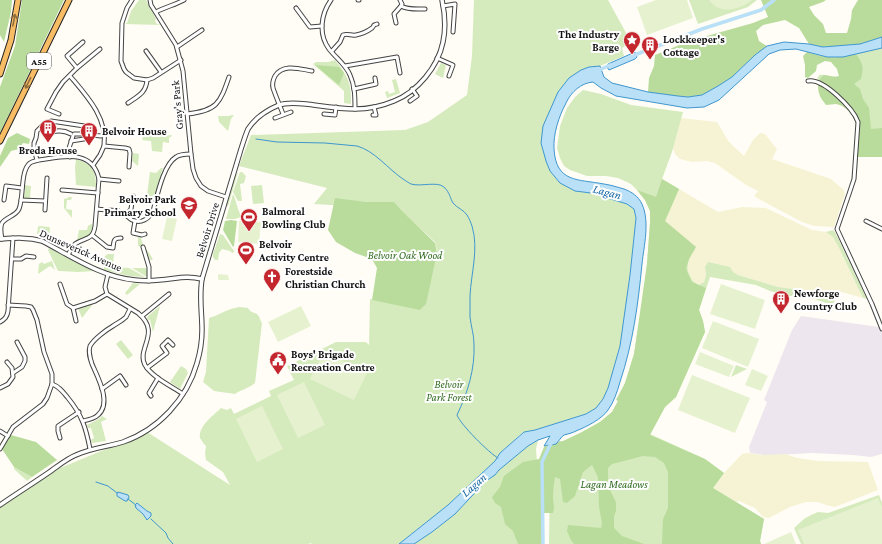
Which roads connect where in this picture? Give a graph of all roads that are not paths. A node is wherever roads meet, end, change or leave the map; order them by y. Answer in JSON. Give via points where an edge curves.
{"nodes":[{"id":1,"x":18,"y":0,"type":"edge"},
{"id":2,"x":70,"y":0,"type":"edge"},
{"id":3,"x":132,"y":0,"type":"edge"},
{"id":4,"x":150,"y":0,"type":"edge"},
{"id":5,"x":184,"y":0,"type":"edge"},
{"id":6,"x":331,"y":0,"type":"edge"},
{"id":7,"x":400,"y":0,"type":"edge"},
{"id":8,"x":442,"y":0,"type":"edge"},
{"id":9,"x":455,"y":2,"type":"edge"},
{"id":10,"x":401,"y":6,"type":"junction"},
{"id":11,"x":443,"y":6,"type":"junction"},
{"id":12,"x":296,"y":8,"type":"dead end"},
{"id":13,"x":425,"y":9,"type":"dead end"},
{"id":14,"x":156,"y":12,"type":"junction"},
{"id":15,"x":396,"y":23,"type":"dead end"},
{"id":16,"x":377,"y":24,"type":"dead end"},
{"id":17,"x":322,"y":26,"type":"junction"},
{"id":18,"x":202,"y":30,"type":"dead end"},
{"id":19,"x":453,"y":32,"type":"dead end"},
{"id":20,"x":83,"y":42,"type":"dead end"},
{"id":21,"x":177,"y":47,"type":"junction"},
{"id":22,"x":100,"y":49,"type":"dead end"},
{"id":23,"x":146,"y":51,"type":"dead end"},
{"id":24,"x":332,"y":51,"type":"junction"},
{"id":25,"x":437,"y":58,"type":"junction"},
{"id":26,"x":181,"y":60,"type":"junction"},
{"id":27,"x":345,"y":66,"type":"junction"},
{"id":28,"x":77,"y":68,"type":"junction"},
{"id":29,"x":312,"y":71,"type":"dead end"},
{"id":30,"x":161,"y":72,"type":"junction"},
{"id":31,"x":400,"y":73,"type":"dead end"},
{"id":32,"x":0,"y":74,"type":"edge"},
{"id":33,"x":70,"y":76,"type":"junction"},
{"id":34,"x":449,"y":76,"type":"dead end"},
{"id":35,"x":229,"y":77,"type":"dead end"},
{"id":36,"x":375,"y":78,"type":"dead end"},
{"id":37,"x":147,"y":80,"type":"junction"},
{"id":38,"x":808,"y":81,"type":"dead end"},
{"id":39,"x":354,"y":89,"type":"junction"},
{"id":40,"x":412,"y":89,"type":"junction"},
{"id":41,"x":410,"y":101,"type":"dead end"},
{"id":42,"x":128,"y":103,"type":"dead end"},
{"id":43,"x":280,"y":105,"type":"junction"},
{"id":44,"x":336,"y":107,"type":"junction"},
{"id":45,"x":374,"y":107,"type":"junction"},
{"id":46,"x":355,"y":109,"type":"junction"},
{"id":47,"x":290,"y":112,"type":"dead end"},
{"id":48,"x":59,"y":114,"type":"dead end"},
{"id":49,"x":187,"y":114,"type":"junction"},
{"id":50,"x":283,"y":114,"type":"junction"},
{"id":51,"x":324,"y":114,"type":"dead end"},
{"id":52,"x":373,"y":115,"type":"dead end"},
{"id":53,"x":275,"y":118,"type":"dead end"},
{"id":54,"x":91,"y":126,"type":"dead end"},
{"id":55,"x":73,"y":134,"type":"junction"},
{"id":56,"x":88,"y":134,"type":"junction"},
{"id":57,"x":46,"y":135,"type":"dead end"},
{"id":58,"x":101,"y":136,"type":"dead end"},
{"id":59,"x":71,"y":140,"type":"junction"},
{"id":60,"x":0,"y":141,"type":"edge"},
{"id":61,"x":104,"y":146,"type":"junction"},
{"id":62,"x":191,"y":154,"type":"junction"},
{"id":63,"x":70,"y":157,"type":"junction"},
{"id":64,"x":37,"y":160,"type":"junction"},
{"id":65,"x":93,"y":165,"type":"junction"},
{"id":66,"x":130,"y":167,"type":"dead end"},
{"id":67,"x":47,"y":178,"type":"dead end"},
{"id":68,"x":99,"y":179,"type":"junction"},
{"id":69,"x":119,"y":181,"type":"dead end"},
{"id":70,"x":22,"y":188,"type":"junction"},
{"id":71,"x":62,"y":190,"type":"dead end"},
{"id":72,"x":98,"y":193,"type":"junction"},
{"id":73,"x":132,"y":196,"type":"dead end"},
{"id":74,"x":226,"y":197,"type":"junction"},
{"id":75,"x":4,"y":200,"type":"dead end"},
{"id":76,"x":21,"y":200,"type":"junction"},
{"id":77,"x":45,"y":201,"type":"junction"},
{"id":78,"x":44,"y":210,"type":"dead end"},
{"id":79,"x":97,"y":210,"type":"junction"},
{"id":80,"x":126,"y":215,"type":"junction"},
{"id":81,"x":135,"y":221,"type":"junction"},
{"id":82,"x":866,"y":221,"type":"dead end"},
{"id":83,"x":882,"y":229,"type":"edge"},
{"id":84,"x":145,"y":234,"type":"dead end"},
{"id":85,"x":92,"y":235,"type":"junction"},
{"id":86,"x":13,"y":238,"type":"junction"},
{"id":87,"x":121,"y":238,"type":"dead end"},
{"id":88,"x":1,"y":239,"type":"edge"},
{"id":89,"x":143,"y":247,"type":"dead end"},
{"id":90,"x":68,"y":255,"type":"junction"},
{"id":91,"x":34,"y":257,"type":"dead end"},
{"id":92,"x":12,"y":259,"type":"junction"},
{"id":93,"x":108,"y":274,"type":"junction"},
{"id":94,"x":202,"y":279,"type":"junction"},
{"id":95,"x":149,"y":281,"type":"junction"},
{"id":96,"x":60,"y":284,"type":"dead end"},
{"id":97,"x":107,"y":294,"type":"junction"},
{"id":98,"x":169,"y":294,"type":"dead end"},
{"id":99,"x":8,"y":305,"type":"junction"},
{"id":100,"x":73,"y":308,"type":"junction"},
{"id":101,"x":130,"y":309,"type":"junction"},
{"id":102,"x":142,"y":316,"type":"junction"},
{"id":103,"x":76,"y":321,"type":"dead end"},
{"id":104,"x":0,"y":322,"type":"edge"},
{"id":105,"x":882,"y":329,"type":"edge"},
{"id":106,"x":17,"y":342,"type":"dead end"},
{"id":107,"x":173,"y":345,"type":"dead end"},
{"id":108,"x":7,"y":362,"type":"dead end"},
{"id":109,"x":147,"y":368,"type":"junction"},
{"id":110,"x":13,"y":373,"type":"junction"},
{"id":111,"x":158,"y":378,"type":"junction"},
{"id":112,"x":52,"y":384,"type":"junction"},
{"id":113,"x":126,"y":385,"type":"dead end"},
{"id":114,"x":0,"y":388,"type":"edge"},
{"id":115,"x":102,"y":389,"type":"junction"},
{"id":116,"x":183,"y":394,"type":"junction"},
{"id":117,"x":150,"y":396,"type":"dead end"},
{"id":118,"x":79,"y":412,"type":"junction"},
{"id":119,"x":84,"y":421,"type":"junction"},
{"id":120,"x":0,"y":431,"type":"edge"},
{"id":121,"x":8,"y":436,"type":"junction"},
{"id":122,"x":60,"y":438,"type":"dead end"},
{"id":123,"x":0,"y":449,"type":"edge"},
{"id":124,"x":90,"y":449,"type":"junction"},
{"id":125,"x":0,"y":505,"type":"edge"}],
"edges":[{"from":32,"to":1,"type":"highway","one_way":true,"via":[[11,40]]},
{"from":2,"to":60,"type":"highway","number":"A55","one_way":true},
{"from":3,"to":37,"type":"street","via":[[122,23],[122,65],[130,76]]},
{"from":4,"to":14,"type":"street","name":"Gray's Park"},
{"from":5,"to":14,"type":"street"},
{"from":6,"to":17,"type":"street","via":[[323,14]]},
{"from":7,"to":10,"type":"street"},
{"from":8,"to":11,"type":"street","name":"Belvoir Drive"},
{"from":9,"to":11,"type":"street"},
{"from":9,"to":19,"type":"street"},
{"from":10,"to":13,"type":"street"},
{"from":10,"to":15,"type":"street","via":[[394,14]]},
{"from":11,"to":25,"type":"street","name":"Belvoir Drive","via":[[444,36]]},
{"from":12,"to":17,"type":"street","via":[[310,27]]},
{"from":14,"to":21,"type":"street","name":"Gray's Park"},
{"from":16,"to":24,"type":"street","via":[[368,31],[354,35],[345,34]]},
{"from":17,"to":24,"type":"street","via":[[326,43]]},
{"from":18,"to":21,"type":"street"},
{"from":20,"to":28,"type":"street","via":[[67,56]]},
{"from":21,"to":26,"type":"street","name":"Gray's Park"},
{"from":22,"to":28,"type":"street"},
{"from":23,"to":30,"type":"street"},
{"from":24,"to":27,"type":"street"},
{"from":25,"to":34,"type":"street","via":[[452,65]]},
{"from":25,"to":40,"type":"street","name":"Belvoir Drive","via":[[431,70]]},
{"from":26,"to":30,"type":"street"},
{"from":26,"to":49,"type":"street","name":"Gray's Park"},
{"from":27,"to":31,"type":"street","via":[[397,57]]},
{"from":27,"to":39,"type":"street"},
{"from":28,"to":33,"type":"street"},
{"from":29,"to":43,"type":"street","via":[[307,68],[288,68],[276,75],[273,88]]},
{"from":30,"to":37,"type":"street"},
{"from":33,"to":48,"type":"street","via":[[56,92],[47,109]]},
{"from":33,"to":61,"type":"street","via":[[99,116],[104,132]]},
{"from":35,"to":49,"type":"street","via":[[220,99],[214,106]]},
{"from":36,"to":39,"type":"street","via":[[376,84]]},
{"from":37,"to":42,"type":"street","via":[[143,92]]},
{"from":38,"to":105,"type":"street","via":[[819,82],[833,92],[854,114],[858,122],[854,179],[837,230]]},
{"from":39,"to":46,"type":"street"},
{"from":40,"to":41,"type":"street","via":[[417,96]]},
{"from":40,"to":45,"type":"street","name":"Belvoir Drive","via":[[394,101]]},
{"from":43,"to":44,"type":"street","name":"Belvoir Drive","via":[[291,103]]},
{"from":43,"to":50,"type":"street"},
{"from":43,"to":74,"type":"street","name":"Belvoir Drive","via":[[262,115],[248,129]]},
{"from":44,"to":46,"type":"street","name":"Belvoir Drive"},
{"from":44,"to":51,"type":"street","via":[[335,115]]},
{"from":45,"to":46,"type":"street","name":"Belvoir Drive"},
{"from":45,"to":52,"type":"street","via":[[376,114]]},
{"from":47,"to":50,"type":"street"},
{"from":49,"to":62,"type":"street","name":"Gray's Park"},
{"from":50,"to":53,"type":"street"},
{"from":54,"to":64,"type":"street","via":[[52,121],[45,123],[37,131],[34,143]]},
{"from":55,"to":56,"type":"street"},
{"from":55,"to":57,"type":"street","via":[[58,130]]},
{"from":55,"to":59,"type":"street"},
{"from":56,"to":58,"type":"street"},
{"from":56,"to":59,"type":"street","via":[[84,139]]},
{"from":59,"to":63,"type":"street"},
{"from":61,"to":65,"type":"street"},
{"from":61,"to":66,"type":"street","via":[[129,149]]},
{"from":62,"to":74,"type":"street","name":"Gray's Park","via":[[194,174],[201,186]]},
{"from":62,"to":81,"type":"street","via":[[177,156],[169,163],[151,215],[145,220]]},
{"from":63,"to":64,"type":"street"},
{"from":63,"to":65,"type":"street","via":[[80,157]]},
{"from":64,"to":70,"type":"street","via":[[26,168]]},
{"from":65,"to":68,"type":"street"},
{"from":67,"to":77,"type":"street"},
{"from":68,"to":69,"type":"street"},
{"from":68,"to":72,"type":"street"},
{"from":70,"to":75,"type":"street","via":[[6,186]]},
{"from":70,"to":76,"type":"street"},
{"from":71,"to":72,"type":"street"},
{"from":72,"to":79,"type":"street"},
{"from":73,"to":80,"type":"street","via":[[131,209]]},
{"from":74,"to":94,"type":"street","name":"Belvoir Drive"},
{"from":76,"to":77,"type":"street"},
{"from":76,"to":88,"type":"street","via":[[18,210],[2,223]]},
{"from":77,"to":78,"type":"street"},
{"from":79,"to":80,"type":"street","via":[[120,211]]},
{"from":79,"to":85,"type":"street"},
{"from":80,"to":81,"type":"street"},
{"from":81,"to":84,"type":"street","via":[[133,233]]},
{"from":82,"to":83,"type":"street"},
{"from":85,"to":87,"type":"street","via":[[107,247],[113,248],[115,239]]},
{"from":85,"to":90,"type":"street","via":[[74,244]]},
{"from":86,"to":88,"type":"street","name":"Dunseverick Avenue"},
{"from":86,"to":90,"type":"street","name":"Dunseverick Avenue","via":[[35,239]]},
{"from":86,"to":92,"type":"street"},
{"from":89,"to":95,"type":"street","via":[[149,267]]},
{"from":90,"to":93,"type":"street","name":"Dunseverick Avenue"},
{"from":91,"to":92,"type":"street"},
{"from":92,"to":99,"type":"street"},
{"from":93,"to":95,"type":"street","name":"Dunseverick Avenue"},
{"from":93,"to":97,"type":"street","via":[[105,283]]},
{"from":94,"to":95,"type":"street","name":"Dunseverick Avenue","via":[[182,276]]},
{"from":94,"to":116,"type":"street","name":"Belvoir Drive","via":[[200,352],[190,384]]},
{"from":96,"to":100,"type":"street","via":[[67,304]]},
{"from":97,"to":100,"type":"street"},
{"from":97,"to":101,"type":"street"},
{"from":98,"to":102,"type":"street"},
{"from":99,"to":104,"type":"street","via":[[7,316]]},
{"from":99,"to":112,"type":"street","via":[[31,307],[33,310],[52,374]]},
{"from":100,"to":103,"type":"street"},
{"from":101,"to":102,"type":"street"},
{"from":101,"to":115,"type":"street","via":[[126,317],[90,346],[90,357]]},
{"from":102,"to":109,"type":"street","via":[[147,324],[149,336],[143,356]]},
{"from":106,"to":110,"type":"street","via":[[25,361]]},
{"from":107,"to":109,"type":"street","via":[[168,340],[162,346],[167,354]]},
{"from":108,"to":110,"type":"street"},
{"from":109,"to":111,"type":"street"},
{"from":110,"to":114,"type":"street","via":[[8,384]]},
{"from":111,"to":116,"type":"street"},
{"from":111,"to":117,"type":"street","via":[[149,393]]},
{"from":112,"to":118,"type":"street","via":[[60,388]]},
{"from":112,"to":121,"type":"street","via":[[43,404],[17,424]]},
{"from":113,"to":115,"type":"street","via":[[120,376]]},
{"from":115,"to":119,"type":"street","via":[[104,403],[101,411]]},
{"from":116,"to":124,"type":"street","name":"Belvoir Drive","via":[[162,419],[143,432],[122,442]]},
{"from":118,"to":119,"type":"street"},
{"from":118,"to":122,"type":"street","via":[[58,426]]},
{"from":119,"to":124,"type":"street"},
{"from":120,"to":121,"type":"street"},
{"from":121,"to":123,"type":"street"},
{"from":124,"to":125,"type":"street","name":"Belvoir Drive","via":[[70,458]]}]}
